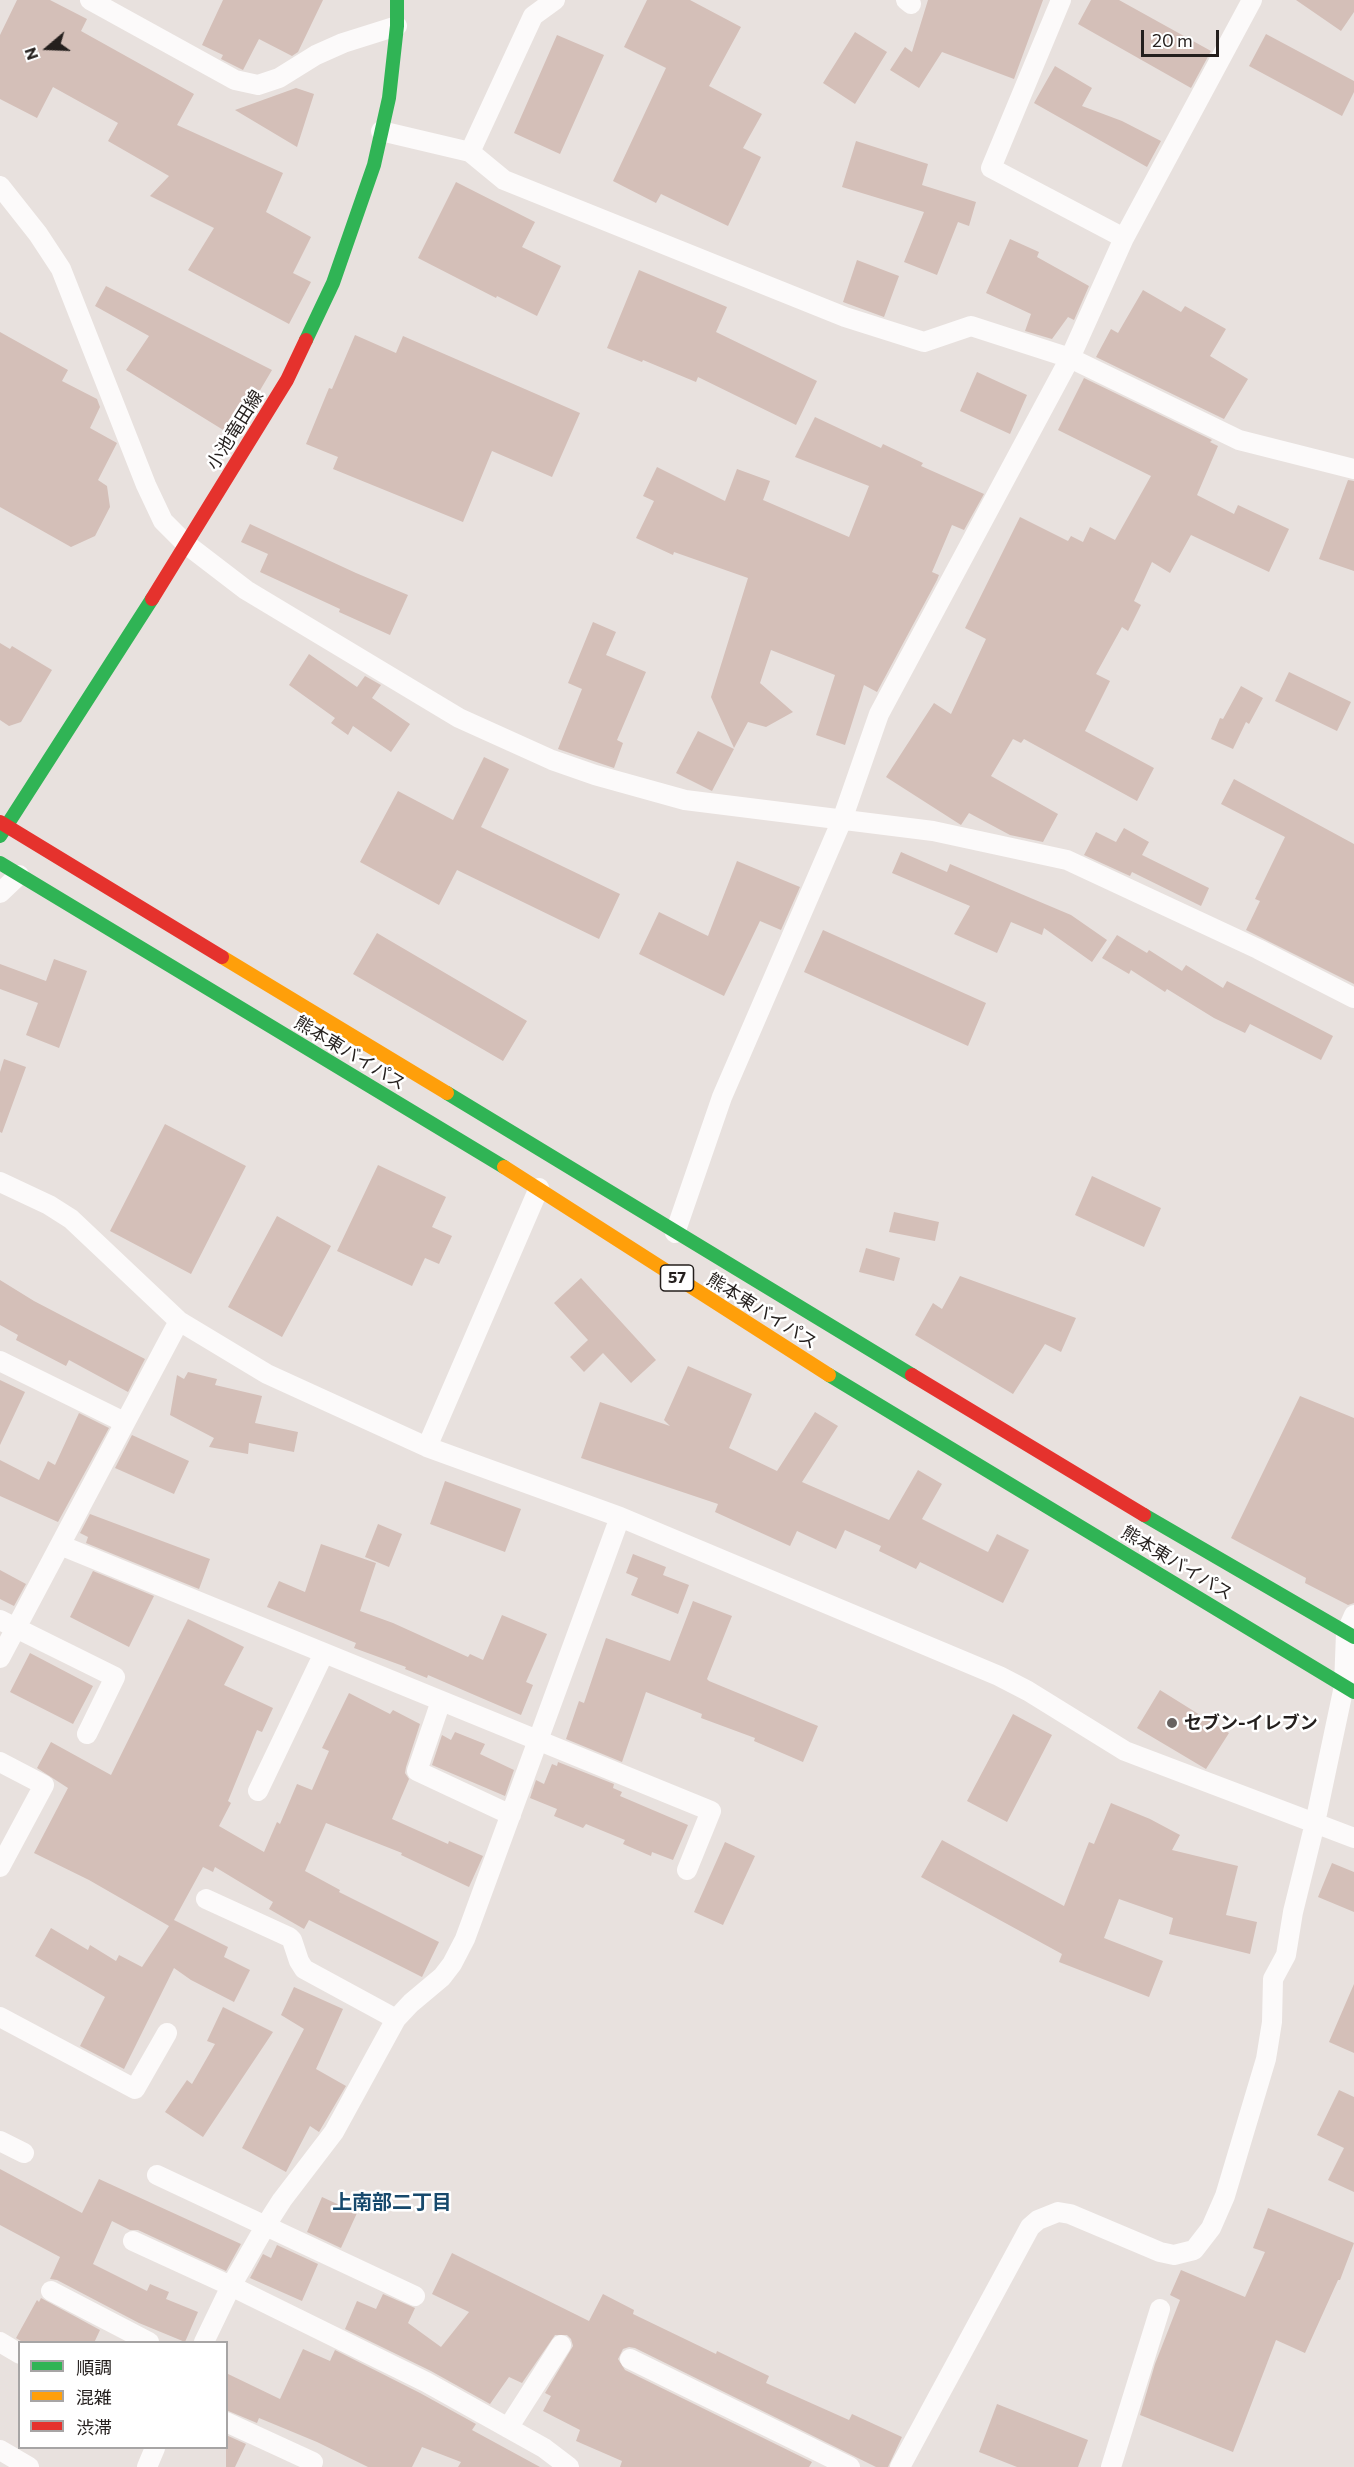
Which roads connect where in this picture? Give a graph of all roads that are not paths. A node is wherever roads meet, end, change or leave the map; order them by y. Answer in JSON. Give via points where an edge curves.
{"nodes":[{"id":1,"x":90,"y":0,"type":"edge"},
{"id":2,"x":397,"y":0,"type":"edge"},
{"id":3,"x":555,"y":0,"type":"edge"},
{"id":4,"x":1061,"y":0,"type":"edge"},
{"id":5,"x":1252,"y":0,"type":"edge"},
{"id":6,"x":397,"y":26,"type":"junction"},
{"id":7,"x":381,"y":131,"type":"junction"},
{"id":8,"x":470,"y":152,"type":"junction"},
{"id":9,"x":0,"y":186,"type":"edge"},
{"id":10,"x":1124,"y":238,"type":"junction"},
{"id":11,"x":1070,"y":358,"type":"junction"},
{"id":12,"x":1354,"y":468,"type":"edge"},
{"id":13,"x":186,"y":544,"type":"junction"},
{"id":14,"x":842,"y":820,"type":"junction"},
{"id":15,"x":2,"y":828,"type":"edge"},
{"id":16,"x":0,"y":863,"type":"edge"},
{"id":17,"x":19,"y":875,"type":"junction"},
{"id":18,"x":0,"y":893,"type":"edge"},
{"id":19,"x":1354,"y":998,"type":"edge"},
{"id":20,"x":0,"y":1182,"type":"edge"},
{"id":21,"x":539,"y":1188,"type":"junction"},
{"id":22,"x":675,"y":1233,"type":"junction"},
{"id":23,"x":179,"y":1321,"type":"junction"},
{"id":24,"x":0,"y":1361,"type":"edge"},
{"id":25,"x":124,"y":1422,"type":"junction"},
{"id":26,"x":427,"y":1447,"type":"junction"},
{"id":27,"x":620,"y":1516,"type":"junction"},
{"id":28,"x":60,"y":1545,"type":"junction"},
{"id":29,"x":8,"y":1624,"type":"edge"},
{"id":30,"x":1351,"y":1629,"type":"edge"},
{"id":31,"x":324,"y":1653,"type":"junction"},
{"id":32,"x":0,"y":1658,"type":"edge"},
{"id":33,"x":1349,"y":1689,"type":"edge"},
{"id":34,"x":441,"y":1701,"type":"junction"},
{"id":35,"x":87,"y":1734,"type":"dead end"},
{"id":36,"x":537,"y":1741,"type":"junction"},
{"id":37,"x":0,"y":1762,"type":"edge"},
{"id":38,"x":258,"y":1791,"type":"dead end"},
{"id":39,"x":511,"y":1815,"type":"junction"},
{"id":40,"x":1315,"y":1823,"type":"junction"},
{"id":41,"x":1354,"y":1838,"type":"edge"},
{"id":42,"x":0,"y":1867,"type":"edge"},
{"id":43,"x":687,"y":1870,"type":"dead end"},
{"id":44,"x":206,"y":1899,"type":"dead end"},
{"id":45,"x":0,"y":2017,"type":"edge"},
{"id":46,"x":396,"y":2019,"type":"junction"},
{"id":47,"x":167,"y":2033,"type":"dead end"},
{"id":48,"x":0,"y":2141,"type":"edge"},
{"id":49,"x":24,"y":2153,"type":"dead end"},
{"id":50,"x":157,"y":2175,"type":"dead end"},
{"id":51,"x":266,"y":2225,"type":"junction"},
{"id":52,"x":133,"y":2241,"type":"dead end"},
{"id":53,"x":231,"y":2286,"type":"junction"},
{"id":54,"x":51,"y":2291,"type":"dead end"},
{"id":55,"x":415,"y":2296,"type":"dead end"},
{"id":56,"x":1160,"y":2309,"type":"dead end"},
{"id":57,"x":145,"y":2341,"type":"edge"},
{"id":58,"x":205,"y":2341,"type":"edge"},
{"id":59,"x":0,"y":2342,"type":"edge"},
{"id":60,"x":561,"y":2345,"type":"dead end"},
{"id":61,"x":18,"y":2353,"type":"edge"},
{"id":62,"x":630,"y":2359,"type":"dead end"},
{"id":63,"x":228,"y":2423,"type":"edge"},
{"id":64,"x":508,"y":2428,"type":"junction"},
{"id":65,"x":154,"y":2449,"type":"edge"},
{"id":66,"x":0,"y":2450,"type":"edge"},
{"id":67,"x":29,"y":2467,"type":"edge"},
{"id":68,"x":147,"y":2467,"type":"edge"},
{"id":69,"x":311,"y":2467,"type":"edge"},
{"id":70,"x":567,"y":2467,"type":"edge"},
{"id":71,"x":850,"y":2467,"type":"edge"},
{"id":72,"x":900,"y":2467,"type":"edge"},
{"id":73,"x":1111,"y":2467,"type":"edge"}],
"edges":[{"from":1,"to":6,"type":"street","via":[[235,80],[258,85],[279,78],[343,43]]},
{"from":2,"to":6,"type":"main road","name":"小池竜田線"},
{"from":3,"to":8,"type":"street","via":[[533,16]]},
{"from":4,"to":10,"type":"street","via":[[991,168]]},
{"from":5,"to":10,"type":"street"},
{"from":6,"to":7,"type":"main road","name":"小池竜田線"},
{"from":7,"to":8,"type":"street"},
{"from":7,"to":13,"type":"main road","name":"小池竜田線","via":[[356,223],[323,305],[287,380]]},
{"from":8,"to":11,"type":"street","via":[[504,180],[845,317],[924,342],[971,326]]},
{"from":9,"to":13,"type":"street","via":[[61,269],[146,485],[163,521]]},
{"from":10,"to":11,"type":"street"},
{"from":11,"to":12,"type":"street","via":[[1239,440]]},
{"from":11,"to":14,"type":"street","via":[[879,714]]},
{"from":13,"to":14,"type":"street","via":[[246,590],[459,718],[552,760],[685,800]]},
{"from":13,"to":15,"type":"main road","name":"小池竜田線"},
{"from":14,"to":19,"type":"street","via":[[933,831],[1067,860]]},
{"from":14,"to":22,"type":"street","via":[[722,1097]]},
{"from":15,"to":22,"type":"main road","name":"熊本東バイパス","number":"57"},
{"from":16,"to":17,"type":"main road","name":"熊本東バイパス","number":"57"},
{"from":17,"to":18,"type":"street"},
{"from":17,"to":21,"type":"main road","name":"熊本東バイパス","number":"57"},
{"from":20,"to":23,"type":"street","via":[[71,1219]]},
{"from":21,"to":26,"type":"street"},
{"from":21,"to":33,"type":"main road","name":"熊本東バイパス","number":"57","via":[[846,1386]]},
{"from":22,"to":30,"type":"main road","name":"熊本東バイパス","number":"57","via":[[1116,1499]]},
{"from":23,"to":25,"type":"street"},
{"from":23,"to":26,"type":"street","via":[[267,1374]]},
{"from":24,"to":25,"type":"street"},
{"from":25,"to":28,"type":"street"},
{"from":26,"to":27,"type":"street"},
{"from":27,"to":36,"type":"street"},
{"from":27,"to":40,"type":"street","via":[[999,1676],[1125,1751]]},
{"from":28,"to":29,"type":"street"},
{"from":28,"to":31,"type":"street"},
{"from":29,"to":32,"type":"street"},
{"from":29,"to":35,"type":"street","via":[[115,1677]]},
{"from":30,"to":33,"type":"street"},
{"from":31,"to":34,"type":"street"},
{"from":31,"to":38,"type":"street"},
{"from":33,"to":40,"type":"street"},
{"from":34,"to":36,"type":"street"},
{"from":34,"to":39,"type":"street","via":[[417,1771]]},
{"from":36,"to":39,"type":"street"},
{"from":36,"to":43,"type":"street","via":[[711,1811]]},
{"from":37,"to":42,"type":"street","via":[[44,1785]]},
{"from":39,"to":46,"type":"street","via":[[452,1964]]},
{"from":40,"to":41,"type":"street"},
{"from":40,"to":72,"type":"street","via":[[1286,1955],[1273,1979],[1266,2059],[1226,2196],[1211,2228],[1194,2250],[1179,2256],[1160,2252],[1070,2214],[1058,2212],[1038,2220],[1030,2227]]},
{"from":44,"to":46,"type":"street","via":[[289,1937],[304,1969]]},
{"from":45,"to":47,"type":"street","via":[[135,2089]]},
{"from":46,"to":51,"type":"street","via":[[334,2132]]},
{"from":48,"to":49,"type":"street"},
{"from":50,"to":51,"type":"street"},
{"from":51,"to":53,"type":"street"},
{"from":51,"to":55,"type":"street"},
{"from":52,"to":53,"type":"street"},
{"from":53,"to":58,"type":"street"},
{"from":53,"to":64,"type":"street","via":[[426,2382]]},
{"from":54,"to":57,"type":"street"},
{"from":56,"to":73,"type":"street"},
{"from":59,"to":61,"type":"street"},
{"from":60,"to":64,"type":"street"},
{"from":62,"to":71,"type":"street"},
{"from":63,"to":69,"type":"street","via":[[313,2462]]},
{"from":64,"to":70,"type":"street","via":[[544,2448]]},
{"from":65,"to":68,"type":"street"},
{"from":66,"to":67,"type":"street"}]}
